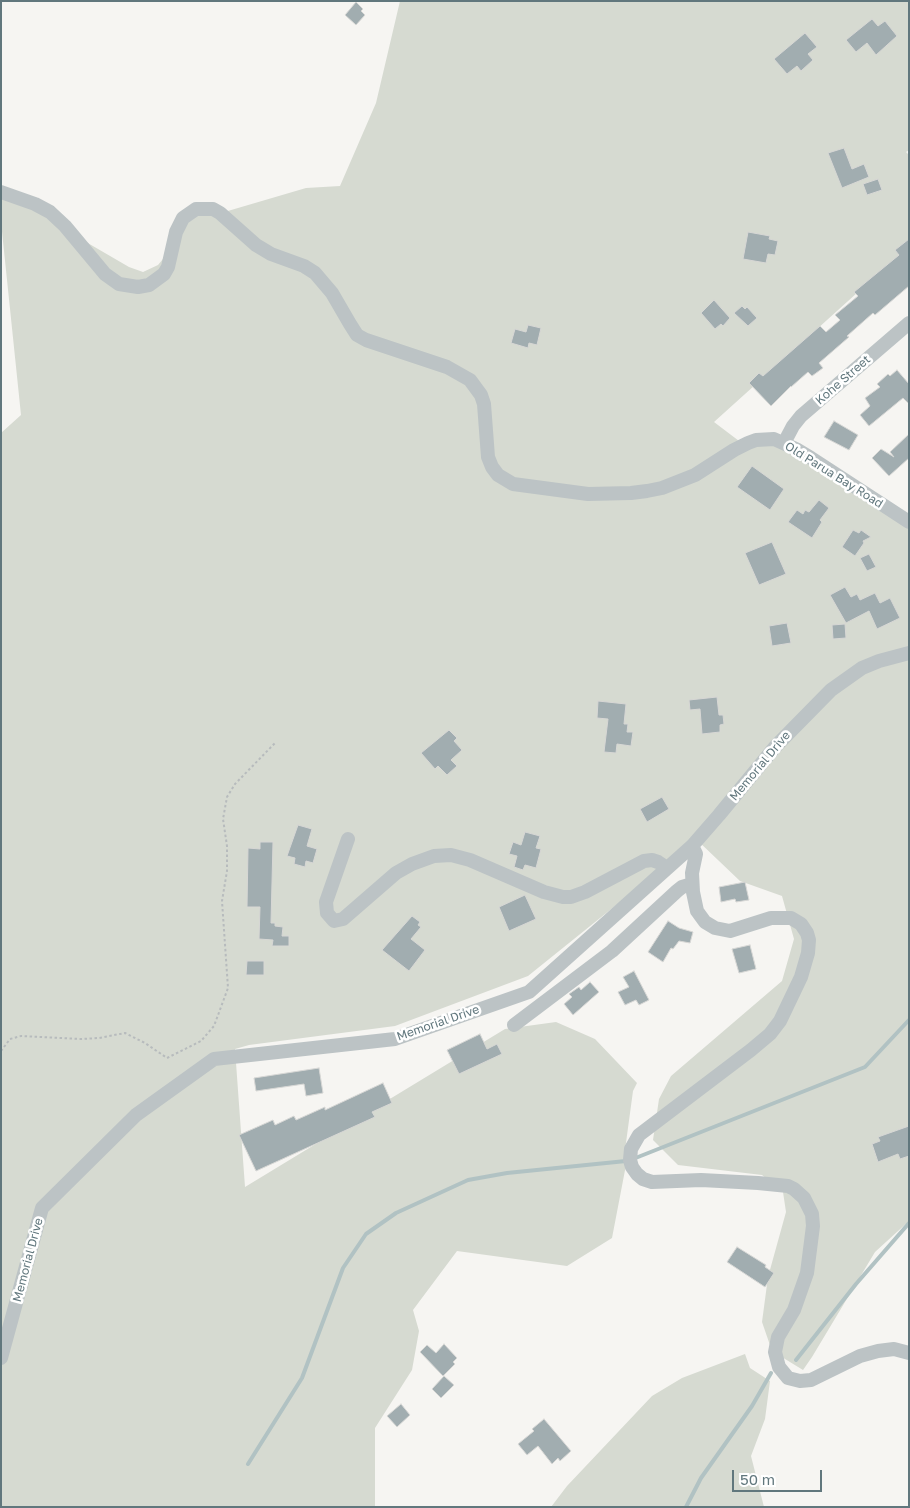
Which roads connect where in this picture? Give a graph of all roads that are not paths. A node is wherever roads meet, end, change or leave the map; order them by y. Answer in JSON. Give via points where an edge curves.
{"nodes":[{"id":1,"x":1,"y":192,"type":"edge"},
{"id":2,"x":909,"y":323,"type":"edge"},
{"id":3,"x":784,"y":443,"type":"junction"},
{"id":4,"x":909,"y":522,"type":"edge"},
{"id":5,"x":909,"y":653,"type":"edge"},
{"id":6,"x":348,"y":839,"type":"dead end"},
{"id":7,"x":692,"y":846,"type":"junction"},
{"id":8,"x":668,"y":868,"type":"junction"},
{"id":9,"x":692,"y":884,"type":"junction"},
{"id":10,"x":514,"y":1025,"type":"dead end"},
{"id":11,"x":909,"y":1353,"type":"edge"},
{"id":12,"x":1,"y":1358,"type":"edge"}],
"edges":[{"from":1,"to":3,"type":"street","name":"Old Parua Bay Road","via":[[50,212],[66,226],[105,274],[118,284],[138,287],[149,286],[164,274],[183,218],[196,209],[213,209],[256,245],[315,273],[362,338],[447,367],[470,380],[484,404],[488,457],[492,467],[498,475],[514,484],[588,494],[647,492],[696,475],[756,440],[774,439]]},
{"from":2,"to":3,"type":"street","name":"Kohe Street","via":[[801,416]]},
{"from":3,"to":4,"type":"street","name":"Old Parua Bay Road"},
{"from":5,"to":7,"type":"street","name":"Memorial Drive","via":[[862,668],[831,690],[774,747]]},
{"from":6,"to":8,"type":"street","via":[[326,902],[328,916],[337,922],[396,874],[434,856],[451,855],[470,860],[563,897],[585,892],[644,861],[652,860]]},
{"from":7,"to":8,"type":"street","name":"Memorial Drive"},
{"from":7,"to":9,"type":"street","via":[[696,854]]},
{"from":8,"to":12,"type":"street","name":"Memorial Drive","via":[[529,992],[395,1039],[214,1059],[136,1115],[42,1208]]},
{"from":9,"to":10,"type":"street","via":[[682,887],[612,951]]},
{"from":9,"to":11,"type":"street","via":[[697,911],[711,926],[730,931],[777,917],[791,918],[807,933],[808,953],[791,1000],[775,1028],[639,1135],[631,1149],[632,1167],[643,1179],[652,1182],[701,1180],[788,1186],[804,1198],[812,1214],[813,1226],[807,1273],[794,1310],[778,1337],[775,1352],[779,1367],[788,1378],[811,1380],[860,1356],[878,1351],[894,1349]]}]}
